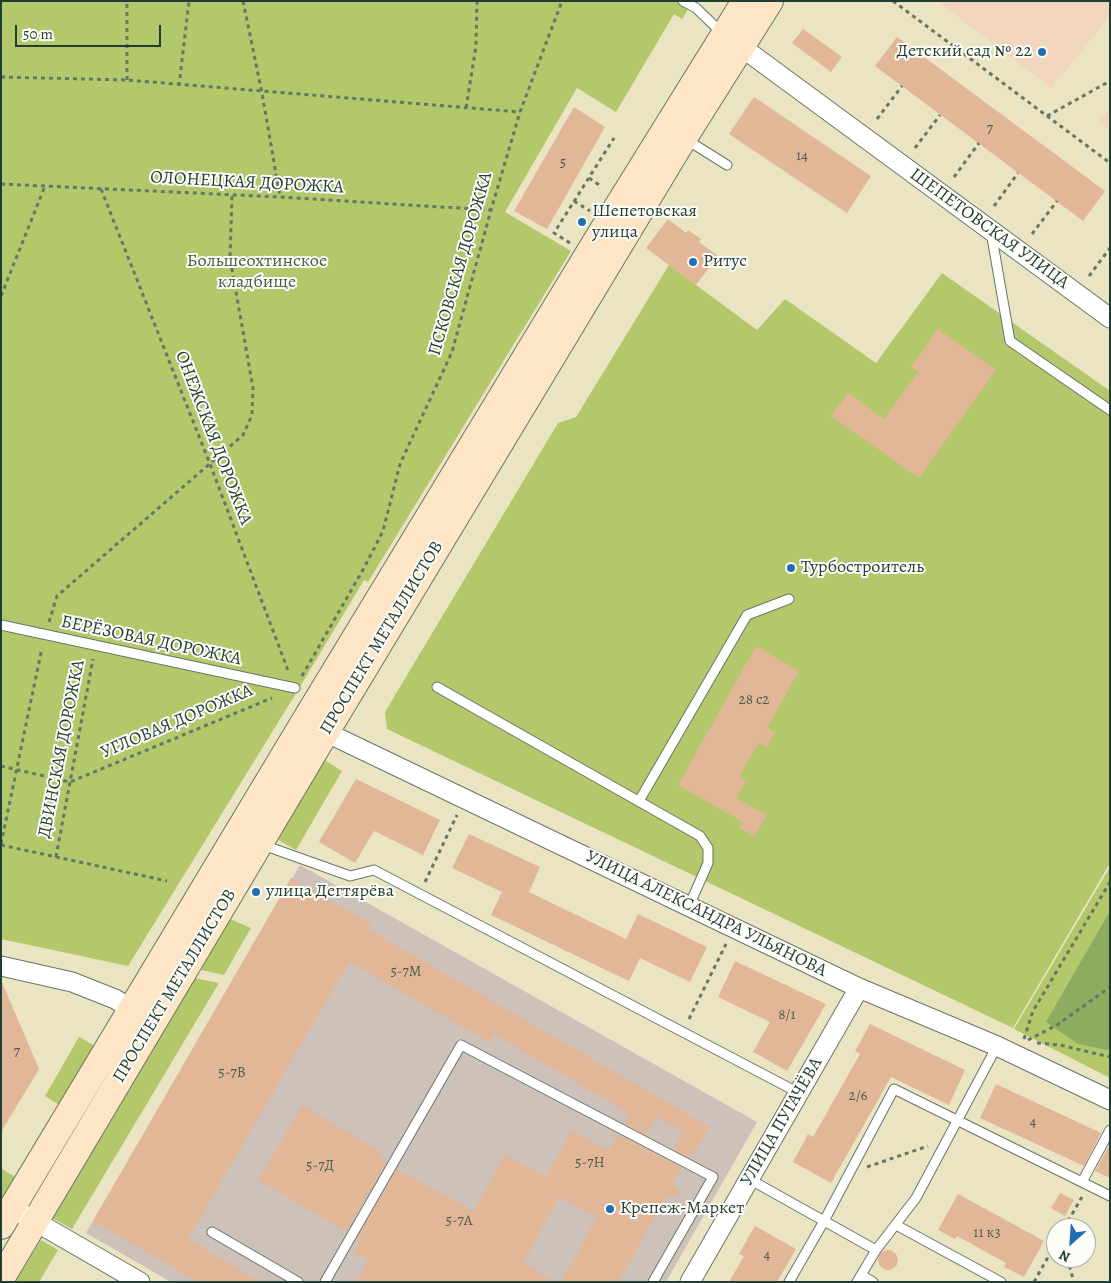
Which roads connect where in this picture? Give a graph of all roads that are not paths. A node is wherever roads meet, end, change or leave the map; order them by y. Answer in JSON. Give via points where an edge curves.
{"nodes":[{"id":1,"x":683,"y":1,"type":"edge"},
{"id":2,"x":745,"y":1,"type":"edge"},
{"id":3,"x":770,"y":1,"type":"edge"},
{"id":4,"x":732,"y":40,"type":"junction"},
{"id":5,"x":684,"y":138,"type":"junction"},
{"id":6,"x":726,"y":165,"type":"dead end"},
{"id":7,"x":991,"y":230,"type":"junction"},
{"id":8,"x":1110,"y":318,"type":"edge"},
{"id":9,"x":1110,"y":410,"type":"edge"},
{"id":10,"x":789,"y":599,"type":"dead end"},
{"id":11,"x":1,"y":625,"type":"edge"},
{"id":12,"x":438,"y":687,"type":"dead end"},
{"id":13,"x":295,"y":688,"type":"road end"},
{"id":14,"x":315,"y":727,"type":"junction"},
{"id":15,"x":639,"y":801,"type":"junction"},
{"id":16,"x":249,"y":838,"type":"junction"},
{"id":17,"x":689,"y":906,"type":"junction"},
{"id":18,"x":1,"y":966,"type":"edge"},
{"id":19,"x":859,"y":988,"type":"junction"},
{"id":20,"x":132,"y":1009,"type":"junction"},
{"id":21,"x":154,"y":1022,"type":"junction"},
{"id":22,"x":997,"y":1046,"type":"junction"},
{"id":23,"x":799,"y":1093,"type":"junction"},
{"id":24,"x":1110,"y":1100,"type":"edge"},
{"id":25,"x":958,"y":1120,"type":"junction"},
{"id":26,"x":1110,"y":1130,"type":"edge"},
{"id":27,"x":750,"y":1179,"type":"junction"},
{"id":28,"x":1085,"y":1184,"type":"junction"},
{"id":29,"x":1110,"y":1196,"type":"edge"},
{"id":30,"x":824,"y":1220,"type":"junction"},
{"id":31,"x":14,"y":1224,"type":"edge"},
{"id":32,"x":896,"y":1225,"type":"junction"},
{"id":33,"x":212,"y":1232,"type":"dead end"},
{"id":34,"x":876,"y":1250,"type":"junction"},
{"id":35,"x":859,"y":1278,"type":"edge"},
{"id":36,"x":1,"y":1279,"type":"edge"},
{"id":37,"x":140,"y":1282,"type":"edge"},
{"id":38,"x":298,"y":1282,"type":"edge"},
{"id":39,"x":325,"y":1282,"type":"edge"},
{"id":40,"x":653,"y":1282,"type":"edge"},
{"id":41,"x":690,"y":1282,"type":"edge"},
{"id":42,"x":789,"y":1282,"type":"edge"},
{"id":43,"x":873,"y":1282,"type":"edge"},
{"id":44,"x":1001,"y":1282,"type":"edge"}],
"edges":[{"from":1,"to":4,"type":"lane","via":[[696,8]]},
{"from":2,"to":4,"type":"street","name":"ПРОСПЕКТ МЕТАЛЛИСТОВ"},
{"from":3,"to":4,"type":"street","name":"ПРОСПЕКТ МЕТАЛЛИСТОВ"},
{"from":4,"to":5,"type":"street","name":"ПРОСПЕКТ МЕТАЛЛИСТОВ"},
{"from":4,"to":7,"type":"street","name":"ШЕПЕТОВСКАЯ УЛИЦА"},
{"from":4,"to":14,"type":"street","name":"ПРОСПЕКТ МЕТАЛЛИСТОВ","via":[[606,225]]},
{"from":5,"to":6,"type":"lane"},
{"from":5,"to":14,"type":"street","name":"ПРОСПЕКТ МЕТАЛЛИСТОВ"},
{"from":7,"to":8,"type":"street","name":"ШЕПЕТОВСКАЯ УЛИЦА"},
{"from":7,"to":9,"type":"lane","via":[[1010,341]]},
{"from":10,"to":15,"type":"lane","via":[[746,615]]},
{"from":11,"to":13,"type":"lane","name":"БЕРЁЗОВАЯ ДОРОЖКА"},
{"from":12,"to":15,"type":"lane"},
{"from":14,"to":16,"type":"street","name":"ПРОСПЕКТ МЕТАЛЛИСТОВ"},
{"from":14,"to":17,"type":"street","name":"УЛИЦА АЛЕКСАНДРА УЛЬЯНОВА"},
{"from":15,"to":17,"type":"lane","via":[[700,836],[708,848],[708,863]]},
{"from":16,"to":20,"type":"street","name":"ПРОСПЕКТ МЕТАЛЛИСТОВ"},
{"from":16,"to":21,"type":"street","name":"ПРОСПЕКТ МЕТАЛЛИСТОВ"},
{"from":16,"to":23,"type":"lane","via":[[350,876],[374,870]]},
{"from":17,"to":19,"type":"street","name":"УЛИЦА АЛЕКСАНДРА УЛЬЯНОВА"},
{"from":18,"to":20,"type":"street","via":[[72,982]]},
{"from":19,"to":22,"type":"street","name":"УЛИЦА АЛЕКСАНДРА УЛЬЯНОВА"},
{"from":19,"to":23,"type":"street","name":"УЛИЦА ПУГАЧЁВА"},
{"from":20,"to":21,"type":"street"},
{"from":20,"to":31,"type":"street","name":"ПРОСПЕКТ МЕТАЛЛИСТОВ"},
{"from":21,"to":31,"type":"street","name":"ПРОСПЕКТ МЕТАЛЛИСТОВ"},
{"from":22,"to":24,"type":"street","name":"УЛИЦА АЛЕКСАНДРА УЛЬЯНОВА"},
{"from":22,"to":25,"type":"lane"},
{"from":23,"to":27,"type":"street","name":"УЛИЦА ПУГАЧЁВА"},
{"from":25,"to":28,"type":"lane"},
{"from":25,"to":30,"type":"lane","via":[[894,1088]]},
{"from":25,"to":32,"type":"lane","via":[[916,1198]]},
{"from":26,"to":28,"type":"lane"},
{"from":27,"to":30,"type":"lane"},
{"from":27,"to":41,"type":"street","name":"УЛИЦА ПУГАЧЁВА"},
{"from":28,"to":29,"type":"lane"},
{"from":30,"to":34,"type":"lane"},
{"from":30,"to":42,"type":"lane"},
{"from":31,"to":36,"type":"street","name":"ПРОСПЕКТ МЕТАЛЛИСТОВ"},
{"from":31,"to":37,"type":"street"},
{"from":32,"to":34,"type":"lane"},
{"from":32,"to":44,"type":"lane"},
{"from":33,"to":38,"type":"lane"},
{"from":34,"to":35,"type":"lane"},
{"from":35,"to":43,"type":"lane"},
{"from":39,"to":40,"type":"lane","via":[[461,1045],[714,1177]]}]}
